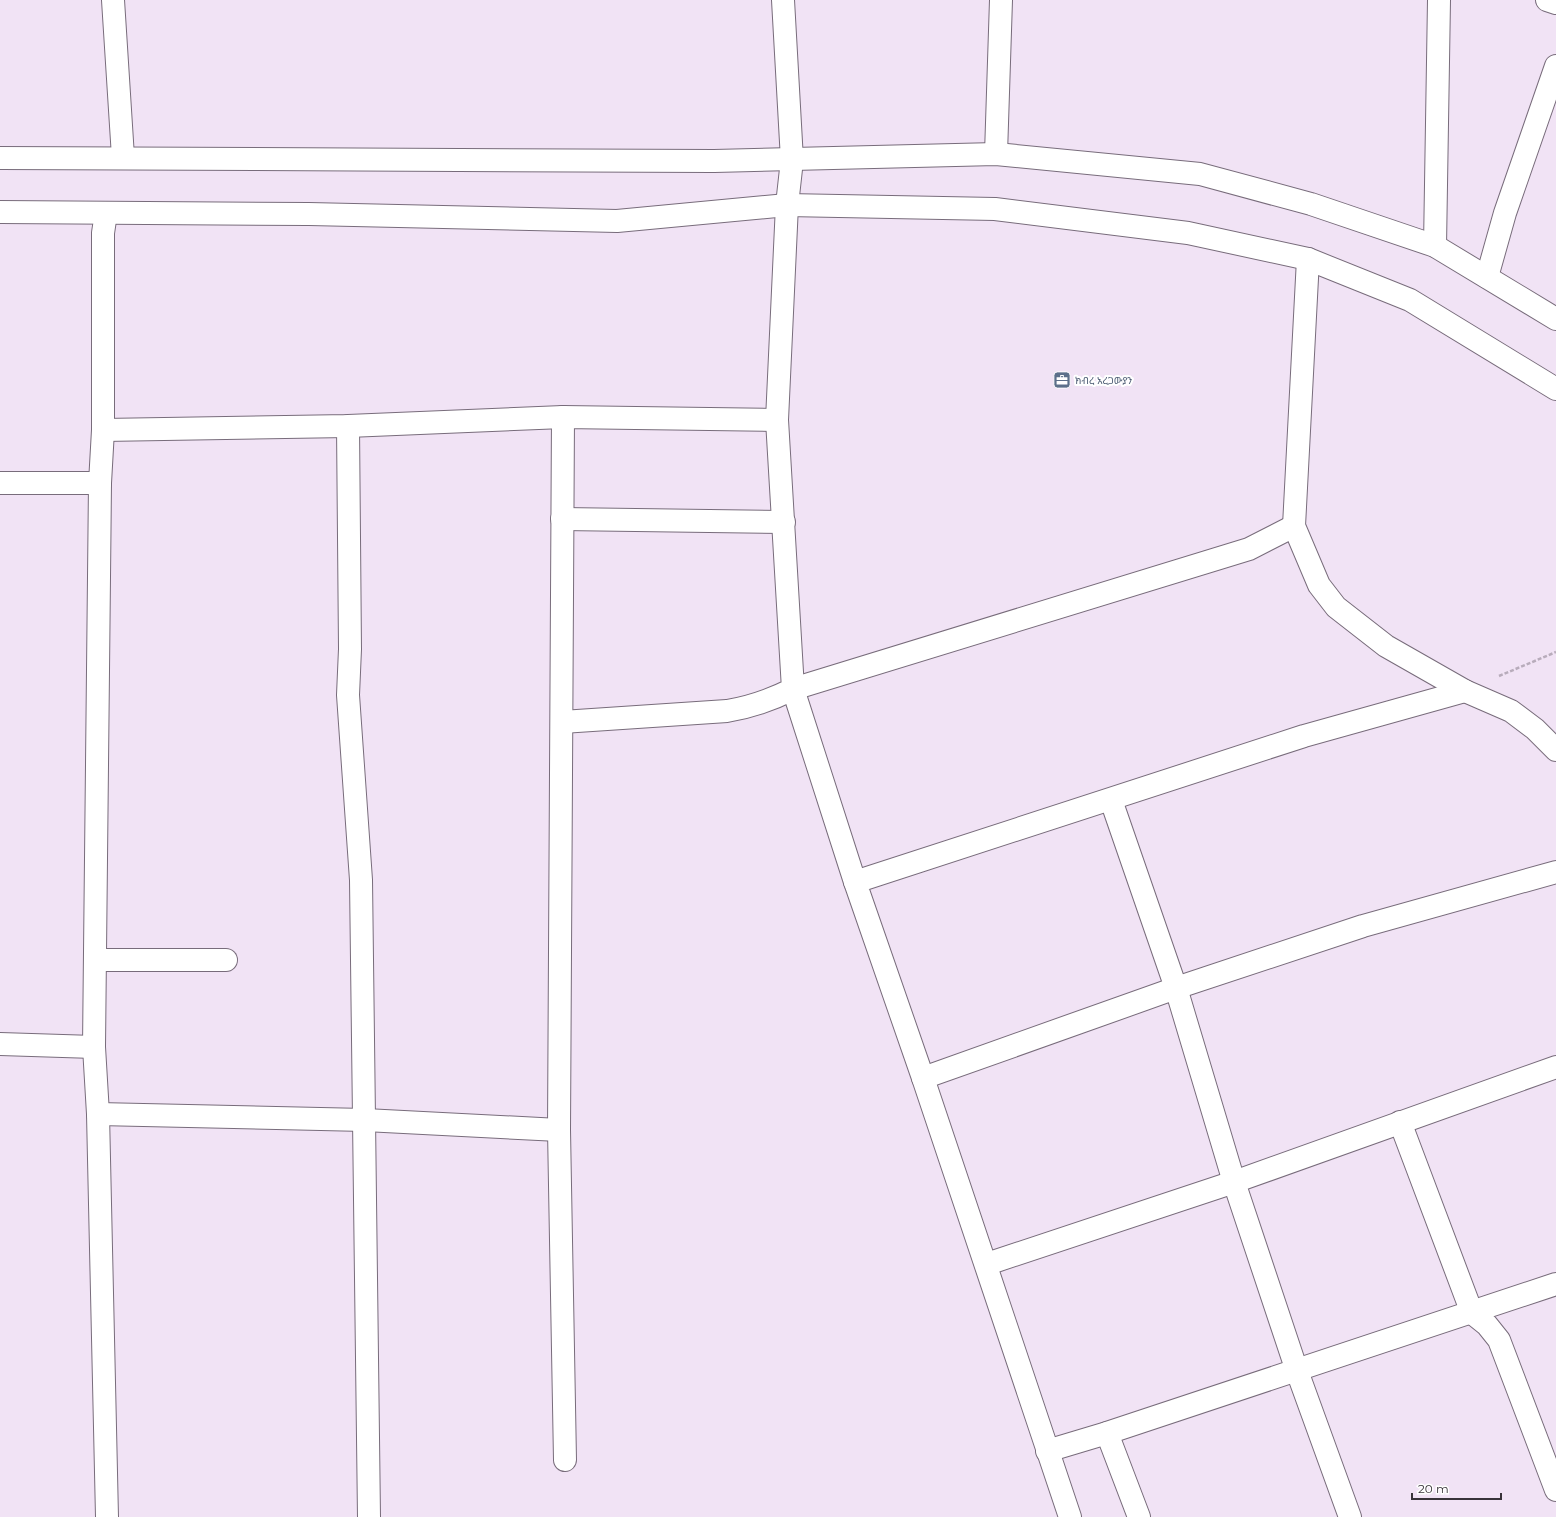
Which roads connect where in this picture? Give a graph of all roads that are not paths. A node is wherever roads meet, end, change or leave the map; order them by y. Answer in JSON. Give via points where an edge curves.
{"nodes":[{"id":1,"x":113,"y":0,"type":"edge"},
{"id":2,"x":783,"y":0,"type":"edge"},
{"id":3,"x":1001,"y":0,"type":"edge"},
{"id":4,"x":1440,"y":0,"type":"edge"},
{"id":5,"x":1547,"y":0,"type":"edge"},
{"id":6,"x":1556,"y":3,"type":"edge"},
{"id":7,"x":1556,"y":66,"type":"edge"},
{"id":8,"x":996,"y":154,"type":"junction"},
{"id":9,"x":123,"y":157,"type":"junction"},
{"id":10,"x":0,"y":158,"type":"edge"},
{"id":11,"x":792,"y":160,"type":"junction"},
{"id":12,"x":787,"y":205,"type":"junction"},
{"id":13,"x":0,"y":212,"type":"edge"},
{"id":14,"x":106,"y":213,"type":"junction"},
{"id":15,"x":1435,"y":246,"type":"junction"},
{"id":16,"x":1308,"y":259,"type":"junction"},
{"id":17,"x":1487,"y":277,"type":"junction"},
{"id":18,"x":1556,"y":319,"type":"edge"},
{"id":19,"x":1556,"y":389,"type":"edge"},
{"id":20,"x":563,"y":417,"type":"junction"},
{"id":21,"x":777,"y":420,"type":"junction"},
{"id":22,"x":348,"y":426,"type":"junction"},
{"id":23,"x":103,"y":430,"type":"junction"},
{"id":24,"x":0,"y":483,"type":"edge"},
{"id":25,"x":100,"y":483,"type":"junction"},
{"id":26,"x":562,"y":519,"type":"junction"},
{"id":27,"x":784,"y":522,"type":"junction"},
{"id":28,"x":1294,"y":526,"type":"junction"},
{"id":29,"x":793,"y":689,"type":"junction"},
{"id":30,"x":1465,"y":691,"type":"junction"},
{"id":31,"x":562,"y":722,"type":"junction"},
{"id":32,"x":1556,"y":750,"type":"edge"},
{"id":33,"x":1111,"y":800,"type":"junction"},
{"id":34,"x":1556,"y":872,"type":"edge"},
{"id":35,"x":855,"y":882,"type":"junction"},
{"id":36,"x":95,"y":960,"type":"junction"},
{"id":37,"x":226,"y":960,"type":"dead end"},
{"id":38,"x":1176,"y":988,"type":"junction"},
{"id":39,"x":0,"y":1044,"type":"edge"},
{"id":40,"x":94,"y":1047,"type":"junction"},
{"id":41,"x":1556,"y":1067,"type":"edge"},
{"id":42,"x":923,"y":1078,"type":"junction"},
{"id":43,"x":98,"y":1114,"type":"junction"},
{"id":44,"x":365,"y":1120,"type":"junction"},
{"id":45,"x":1400,"y":1122,"type":"junction"},
{"id":46,"x":559,"y":1130,"type":"junction"},
{"id":47,"x":1234,"y":1182,"type":"junction"},
{"id":48,"x":987,"y":1264,"type":"junction"},
{"id":49,"x":1556,"y":1284,"type":"edge"},
{"id":50,"x":1472,"y":1313,"type":"junction"},
{"id":51,"x":1297,"y":1371,"type":"junction"},
{"id":52,"x":1107,"y":1433,"type":"junction"},
{"id":53,"x":1047,"y":1451,"type":"junction"},
{"id":54,"x":565,"y":1460,"type":"dead end"},
{"id":55,"x":1556,"y":1490,"type":"edge"},
{"id":56,"x":107,"y":1517,"type":"edge"},
{"id":57,"x":370,"y":1517,"type":"edge"},
{"id":58,"x":1070,"y":1517,"type":"edge"},
{"id":59,"x":1139,"y":1517,"type":"edge"},
{"id":60,"x":1350,"y":1517,"type":"edge"}],
"edges":[{"from":1,"to":9,"type":"street"},
{"from":2,"to":11,"type":"street"},
{"from":3,"to":8,"type":"street"},
{"from":4,"to":15,"type":"street"},
{"from":5,"to":6,"type":"street"},
{"from":7,"to":17,"type":"street","via":[[1505,213]]},
{"from":8,"to":11,"type":"street"},
{"from":8,"to":15,"type":"street","via":[[1200,174],[1312,204]]},
{"from":9,"to":10,"type":"street"},
{"from":9,"to":11,"type":"street"},
{"from":11,"to":12,"type":"street"},
{"from":12,"to":14,"type":"street","via":[[617,221],[309,214]]},
{"from":12,"to":16,"type":"street","via":[[995,209],[1188,233]]},
{"from":12,"to":21,"type":"street"},
{"from":13,"to":14,"type":"street"},
{"from":14,"to":23,"type":"street","via":[[103,233]]},
{"from":15,"to":17,"type":"street"},
{"from":16,"to":19,"type":"street","via":[[1410,300]]},
{"from":16,"to":28,"type":"street"},
{"from":17,"to":18,"type":"street"},
{"from":20,"to":21,"type":"street"},
{"from":20,"to":22,"type":"street"},
{"from":20,"to":26,"type":"street"},
{"from":21,"to":27,"type":"street"},
{"from":22,"to":23,"type":"street"},
{"from":22,"to":44,"type":"street","via":[[348,695],[360,880]]},
{"from":23,"to":25,"type":"street"},
{"from":24,"to":25,"type":"street"},
{"from":25,"to":36,"type":"street"},
{"from":26,"to":27,"type":"street"},
{"from":26,"to":31,"type":"street"},
{"from":27,"to":29,"type":"street"},
{"from":28,"to":29,"type":"street","via":[[1249,549]]},
{"from":28,"to":30,"type":"street","via":[[1319,585],[1336,607],[1386,646]]},
{"from":29,"to":31,"type":"street","via":[[751,707],[727,711]]},
{"from":29,"to":35,"type":"street"},
{"from":30,"to":32,"type":"street","via":[[1510,711],[1535,729]]},
{"from":30,"to":33,"type":"street","via":[[1304,736]]},
{"from":31,"to":46,"type":"street"},
{"from":33,"to":35,"type":"street"},
{"from":33,"to":38,"type":"street"},
{"from":34,"to":38,"type":"street","via":[[1363,926]]},
{"from":35,"to":42,"type":"street"},
{"from":36,"to":37,"type":"street"},
{"from":36,"to":40,"type":"street"},
{"from":38,"to":42,"type":"street"},
{"from":38,"to":47,"type":"street"},
{"from":39,"to":40,"type":"street"},
{"from":40,"to":43,"type":"street"},
{"from":41,"to":45,"type":"street"},
{"from":42,"to":48,"type":"street"},
{"from":43,"to":44,"type":"street"},
{"from":43,"to":56,"type":"street"},
{"from":44,"to":46,"type":"street"},
{"from":44,"to":57,"type":"street"},
{"from":45,"to":47,"type":"street"},
{"from":45,"to":50,"type":"street"},
{"from":46,"to":54,"type":"street"},
{"from":47,"to":48,"type":"street"},
{"from":47,"to":51,"type":"street"},
{"from":48,"to":53,"type":"street"},
{"from":49,"to":50,"type":"street"},
{"from":50,"to":51,"type":"street"},
{"from":50,"to":55,"type":"street","via":[[1488,1325],[1499,1340]]},
{"from":51,"to":52,"type":"street"},
{"from":51,"to":60,"type":"street"},
{"from":52,"to":53,"type":"street"},
{"from":52,"to":59,"type":"street"},
{"from":53,"to":58,"type":"street"}]}
